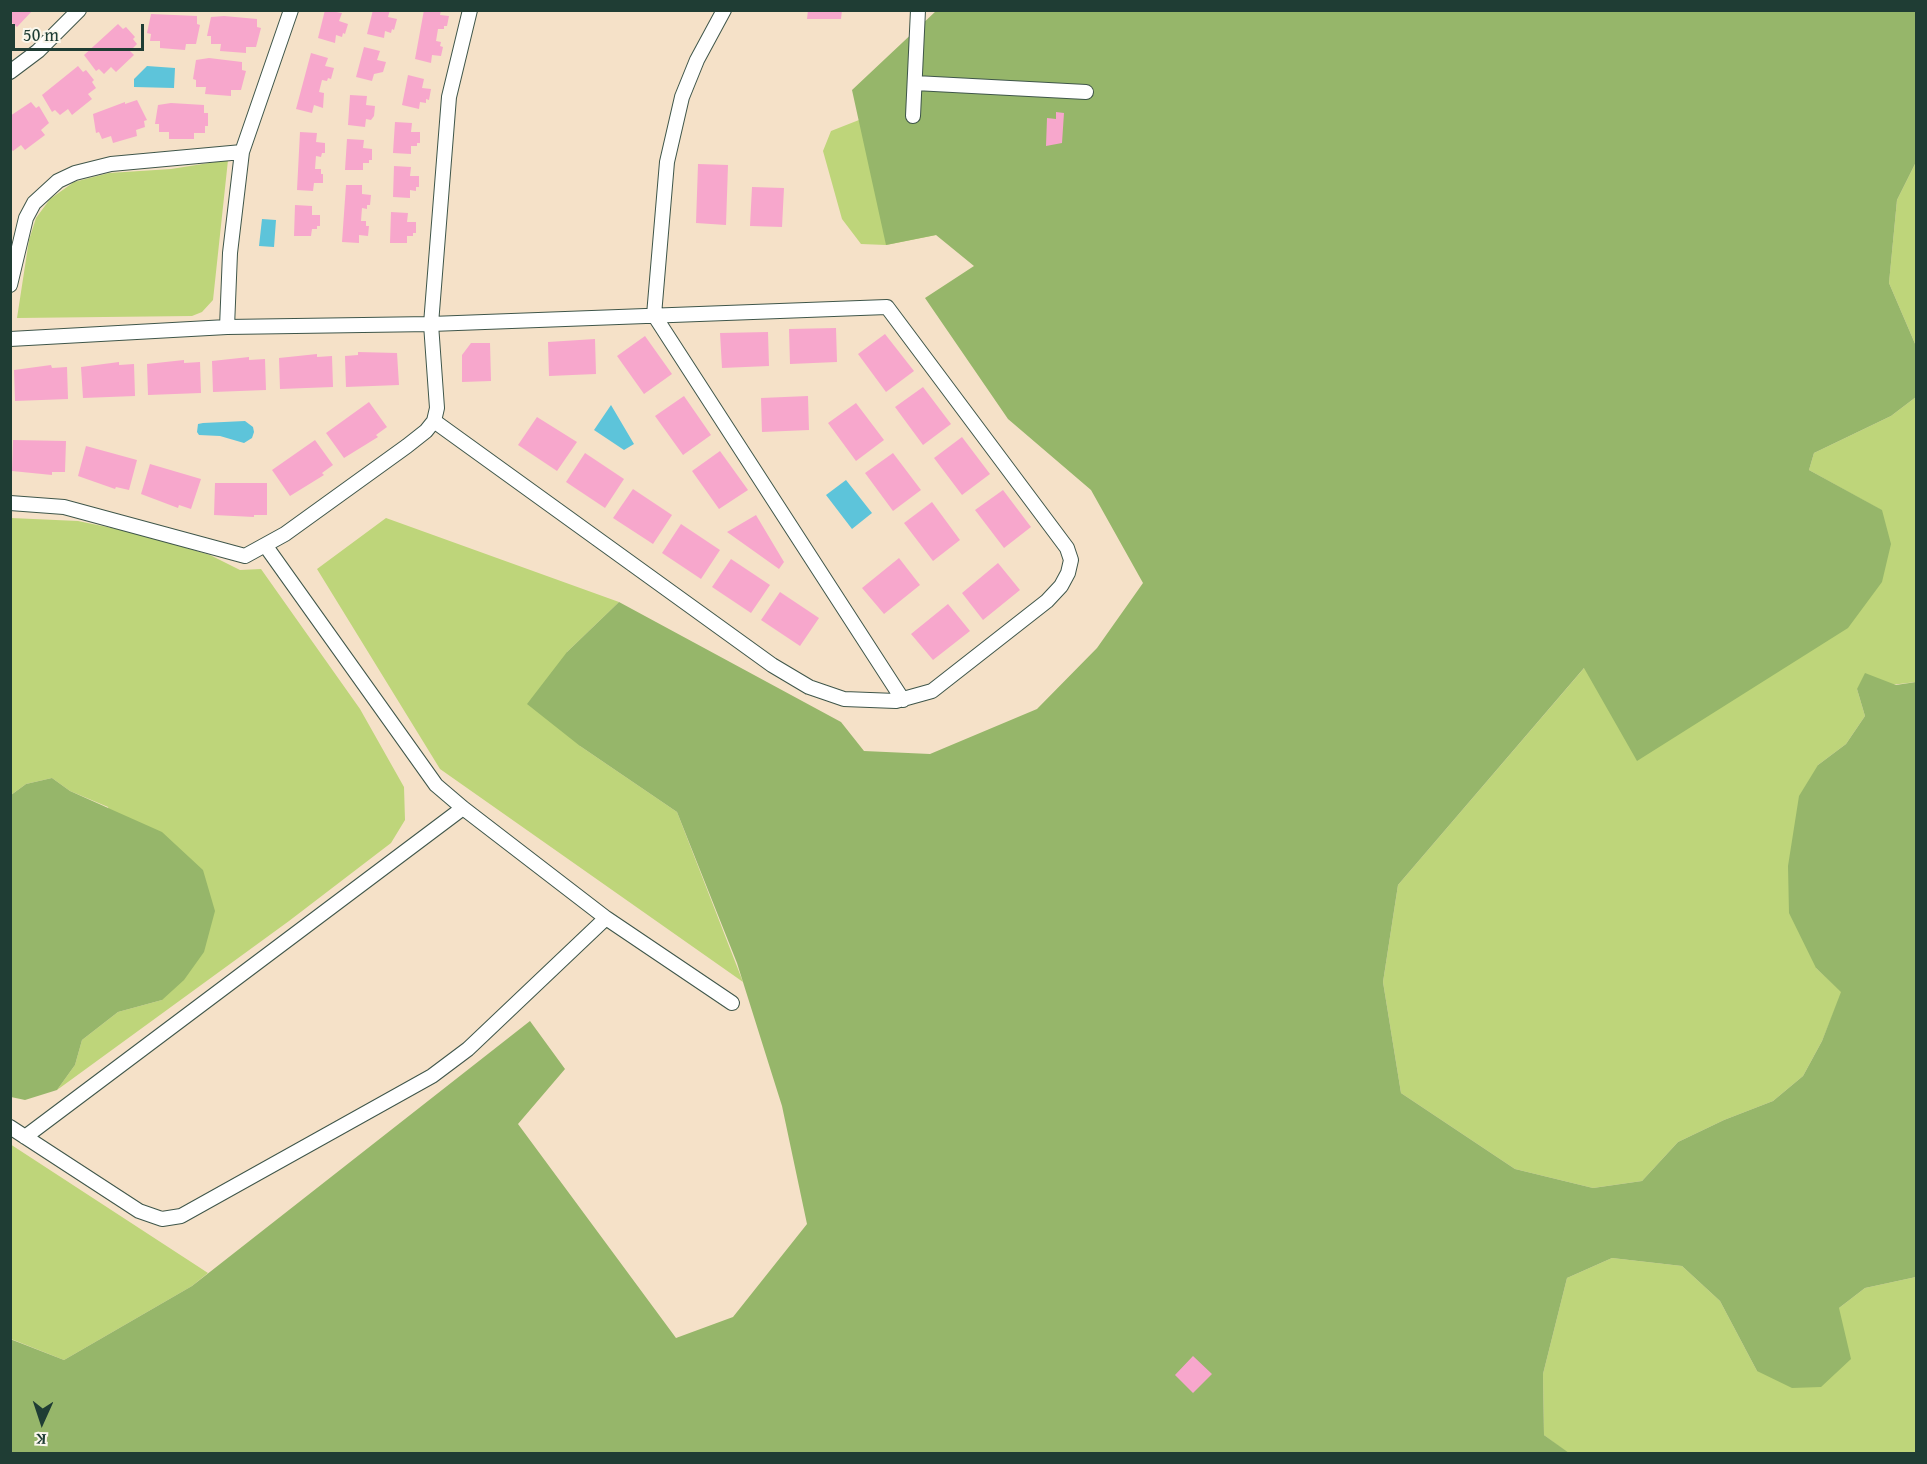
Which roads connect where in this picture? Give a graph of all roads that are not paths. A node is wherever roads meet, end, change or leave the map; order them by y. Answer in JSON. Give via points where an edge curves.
{"nodes":[{"id":1,"x":79,"y":10,"type":"edge"},
{"id":2,"x":291,"y":10,"type":"edge"},
{"id":3,"x":470,"y":10,"type":"edge"},
{"id":4,"x":724,"y":10,"type":"edge"},
{"id":5,"x":918,"y":10,"type":"edge"},
{"id":6,"x":10,"y":72,"type":"edge"},
{"id":7,"x":915,"y":83,"type":"junction"},
{"id":8,"x":1086,"y":92,"type":"dead end"},
{"id":9,"x":913,"y":116,"type":"dead end"},
{"id":10,"x":242,"y":152,"type":"junction"},
{"id":11,"x":10,"y":285,"type":"edge"},
{"id":12,"x":654,"y":315,"type":"junction"},
{"id":13,"x":431,"y":324,"type":"junction"},
{"id":14,"x":227,"y":327,"type":"junction"},
{"id":15,"x":10,"y":339,"type":"edge"},
{"id":16,"x":434,"y":421,"type":"junction"},
{"id":17,"x":10,"y":503,"type":"edge"},
{"id":18,"x":265,"y":545,"type":"junction"},
{"id":19,"x":903,"y":700,"type":"junction"},
{"id":20,"x":463,"y":808,"type":"junction"},
{"id":21,"x":606,"y":918,"type":"junction"},
{"id":22,"x":732,"y":1003,"type":"dead end"},
{"id":23,"x":10,"y":1127,"type":"edge"},
{"id":24,"x":25,"y":1137,"type":"junction"}],
"edges":[{"from":1,"to":6,"type":"street","via":[[46,44]]},
{"from":2,"to":10,"type":"street"},
{"from":3,"to":13,"type":"street","via":[[449,97]]},
{"from":4,"to":12,"type":"street","via":[[682,97],[668,162]]},
{"from":5,"to":7,"type":"street"},
{"from":7,"to":8,"type":"street"},
{"from":7,"to":9,"type":"street"},
{"from":10,"to":11,"type":"street","via":[[111,164],[57,181],[34,203],[26,218]]},
{"from":10,"to":14,"type":"street","via":[[230,253]]},
{"from":12,"to":13,"type":"street"},
{"from":12,"to":19,"type":"street"},
{"from":12,"to":19,"type":"street","via":[[887,307],[1067,548],[1071,560],[1068,573],[1047,601],[932,691]]},
{"from":13,"to":14,"type":"street"},
{"from":13,"to":16,"type":"street","via":[[437,408]]},
{"from":14,"to":15,"type":"street"},
{"from":16,"to":18,"type":"street","via":[[407,446]]},
{"from":16,"to":19,"type":"street","via":[[808,687],[844,699]]},
{"from":17,"to":18,"type":"street","via":[[72,508],[245,556]]},
{"from":18,"to":20,"type":"street","via":[[436,784]]},
{"from":20,"to":21,"type":"street"},
{"from":20,"to":24,"type":"street"},
{"from":21,"to":22,"type":"street"},
{"from":21,"to":24,"type":"street","via":[[468,1049],[432,1076],[181,1216],[162,1219],[139,1212]]},
{"from":23,"to":24,"type":"street"}]}
